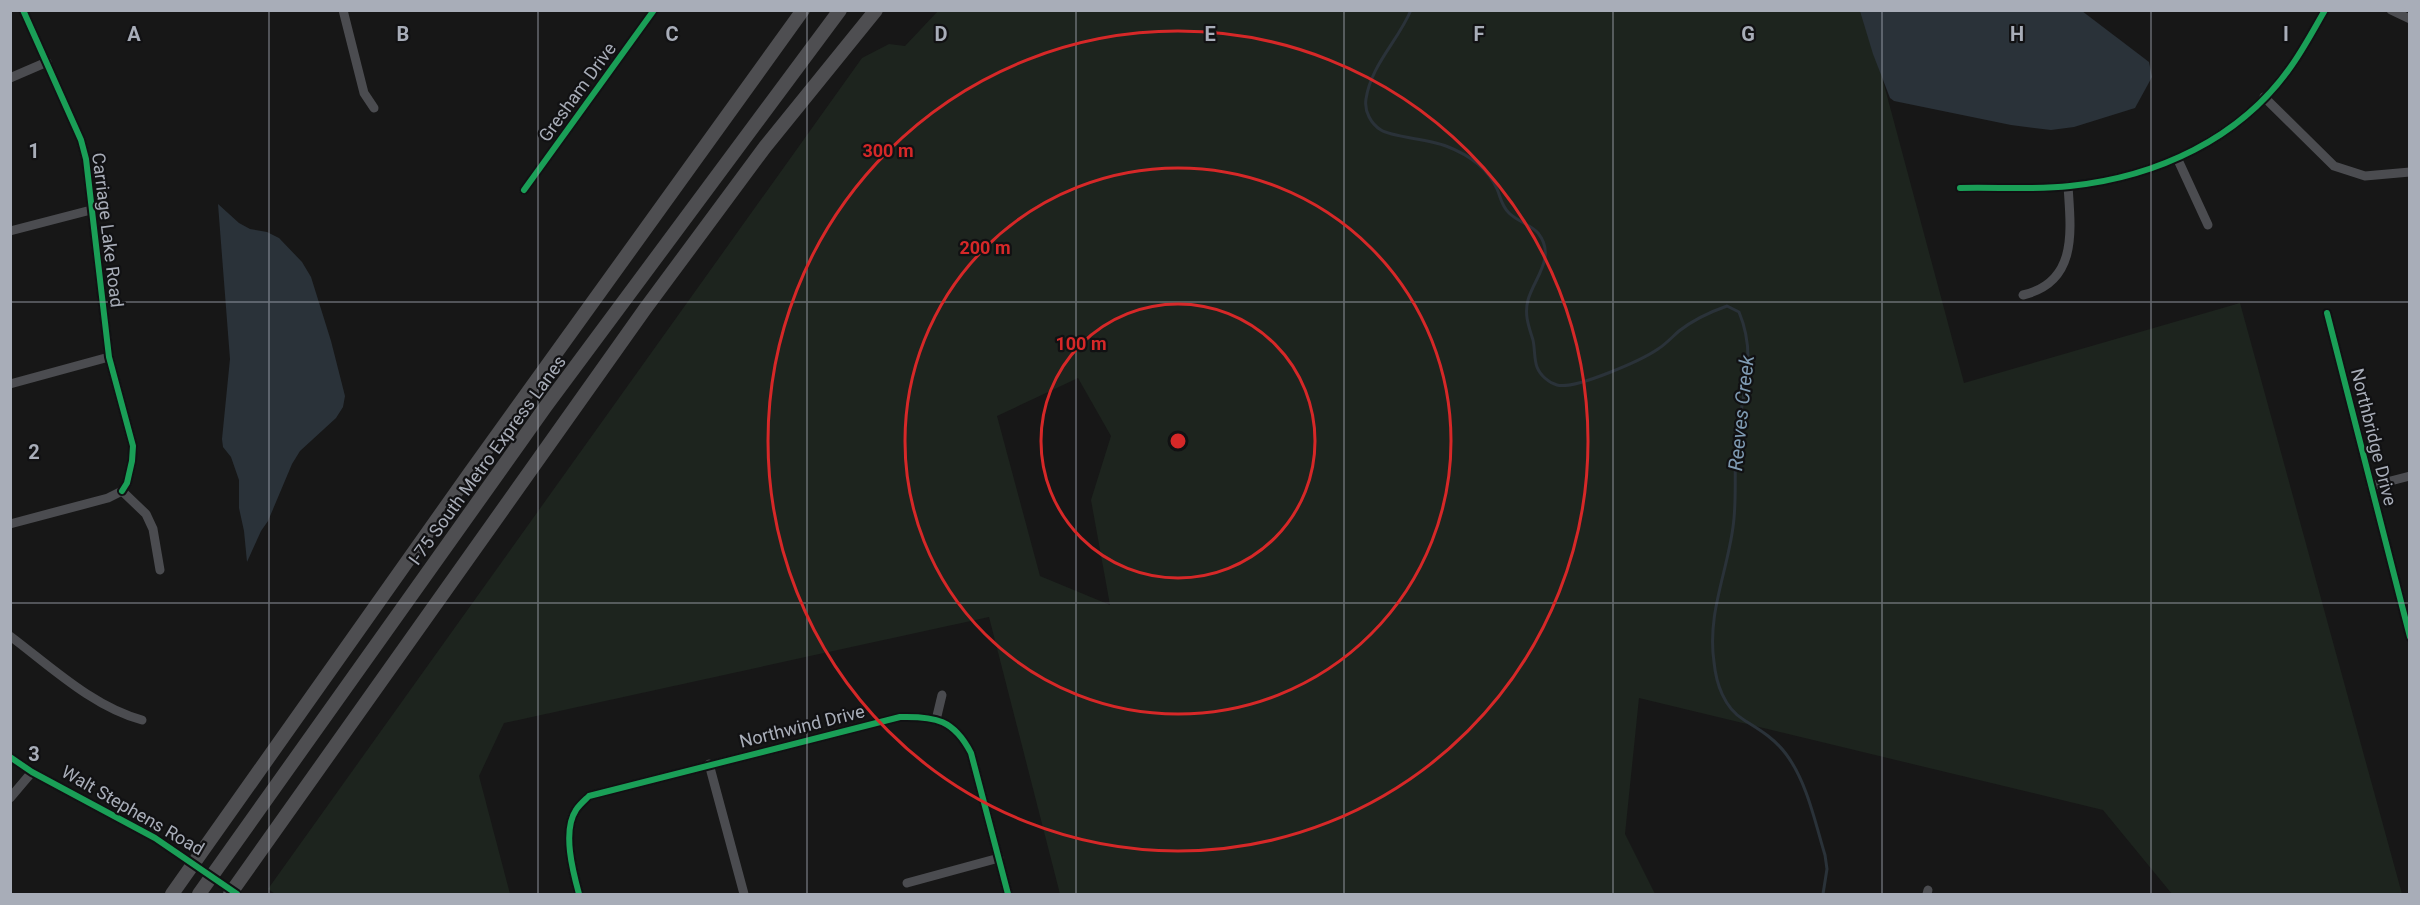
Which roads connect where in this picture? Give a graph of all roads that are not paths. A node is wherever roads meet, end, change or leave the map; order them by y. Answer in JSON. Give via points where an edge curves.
{"nodes":[{"id":1,"x":23,"y":10,"type":"edge"},
{"id":2,"x":343,"y":10,"type":"edge"},
{"id":3,"x":654,"y":10,"type":"edge"},
{"id":4,"x":802,"y":10,"type":"edge"},
{"id":5,"x":840,"y":10,"type":"edge"},
{"id":6,"x":846,"y":10,"type":"edge"},
{"id":7,"x":876,"y":10,"type":"edge"},
{"id":8,"x":2325,"y":10,"type":"edge"},
{"id":9,"x":2391,"y":10,"type":"edge"},
{"id":10,"x":2409,"y":19,"type":"edge"},
{"id":11,"x":811,"y":52,"type":"junction"},
{"id":12,"x":47,"y":62,"type":"junction"},
{"id":13,"x":10,"y":78,"type":"edge"},
{"id":14,"x":2264,"y":98,"type":"junction"},
{"id":15,"x":374,"y":108,"type":"dead end"},
{"id":16,"x":2178,"y":160,"type":"junction"},
{"id":17,"x":2409,"y":172,"type":"edge"},
{"id":18,"x":2068,"y":186,"type":"junction"},
{"id":19,"x":1960,"y":188,"type":"dead end"},
{"id":20,"x":524,"y":190,"type":"dead end"},
{"id":21,"x":91,"y":210,"type":"junction"},
{"id":22,"x":2208,"y":225,"type":"dead end"},
{"id":23,"x":10,"y":231,"type":"edge"},
{"id":24,"x":2023,"y":296,"type":"dead end"},
{"id":25,"x":2327,"y":313,"type":"dead end"},
{"id":26,"x":109,"y":357,"type":"junction"},
{"id":27,"x":10,"y":384,"type":"edge"},
{"id":28,"x":2409,"y":476,"type":"edge"},
{"id":29,"x":2371,"y":486,"type":"junction"},
{"id":30,"x":122,"y":491,"type":"junction"},
{"id":31,"x":10,"y":524,"type":"edge"},
{"id":32,"x":160,"y":570,"type":"dead end"},
{"id":33,"x":10,"y":636,"type":"edge"},
{"id":34,"x":2409,"y":638,"type":"edge"},
{"id":35,"x":942,"y":695,"type":"dead end"},
{"id":36,"x":142,"y":720,"type":"dead end"},
{"id":37,"x":936,"y":720,"type":"junction"},
{"id":38,"x":10,"y":757,"type":"edge"},
{"id":39,"x":709,"y":764,"type":"junction"},
{"id":40,"x":32,"y":772,"type":"junction"},
{"id":41,"x":10,"y":798,"type":"edge"},
{"id":42,"x":999,"y":858,"type":"junction"},
{"id":43,"x":907,"y":883,"type":"dead end"},
{"id":44,"x":172,"y":894,"type":"edge"},
{"id":45,"x":199,"y":894,"type":"edge"},
{"id":46,"x":230,"y":894,"type":"edge"},
{"id":47,"x":237,"y":894,"type":"edge"},
{"id":48,"x":579,"y":894,"type":"edge"},
{"id":49,"x":744,"y":894,"type":"edge"},
{"id":50,"x":1008,"y":894,"type":"edge"}],
"edges":[{"from":1,"to":12,"type":"street","name":"Carriage Lake Road"},
{"from":2,"to":15,"type":"street","via":[[364,93]]},
{"from":3,"to":20,"type":"street","name":"Gresham Drive"},
{"from":4,"to":44,"type":"highway"},
{"from":5,"to":11,"type":"highway","name":"I-75 South Metro Express Lanes"},
{"from":6,"to":11,"type":"highway","name":"I-75 South Metro Express Lanes"},
{"from":7,"to":46,"type":"highway","via":[[765,147],[645,309]]},
{"from":8,"to":14,"type":"street","via":[[2291,67]]},
{"from":9,"to":10,"type":"street"},
{"from":11,"to":45,"type":"highway","name":"I-75 South Metro Express Lanes","via":[[546,406]]},
{"from":12,"to":13,"type":"street"},
{"from":12,"to":21,"type":"street","name":"Carriage Lake Road","via":[[81,140]]},
{"from":14,"to":16,"type":"street","via":[[2238,122]]},
{"from":14,"to":17,"type":"street","via":[[2334,166],[2365,176]]},
{"from":16,"to":18,"type":"street","via":[[2121,179]]},
{"from":16,"to":22,"type":"street"},
{"from":18,"to":19,"type":"street"},
{"from":18,"to":24,"type":"street","via":[[2071,240],[2061,271],[2040,292]]},
{"from":21,"to":23,"type":"street"},
{"from":21,"to":26,"type":"street","name":"Carriage Lake Road"},
{"from":25,"to":29,"type":"street","name":"Northbridge Drive"},
{"from":26,"to":27,"type":"street"},
{"from":26,"to":30,"type":"street","name":"Carriage Lake Road","via":[[133,446],[130,472]]},
{"from":28,"to":29,"type":"street"},
{"from":29,"to":34,"type":"street","name":"Northbridge Drive"},
{"from":30,"to":31,"type":"street"},
{"from":30,"to":32,"type":"street","via":[[150,521]]},
{"from":33,"to":36,"type":"street","via":[[122,715]]},
{"from":35,"to":37,"type":"street"},
{"from":37,"to":39,"type":"street","name":"Northwind Drive","via":[[900,717]]},
{"from":37,"to":42,"type":"street","name":"Northwind Drive","via":[[962,736],[971,753]]},
{"from":38,"to":40,"type":"street","name":"Walt Stephens Road"},
{"from":39,"to":48,"type":"street","name":"Northwind Drive","via":[[589,796],[575,810],[570,830],[571,864]]},
{"from":39,"to":49,"type":"street"},
{"from":40,"to":41,"type":"street"},
{"from":40,"to":47,"type":"street","name":"Walt Stephens Road","bridge":true,"via":[[155,838]]},
{"from":42,"to":43,"type":"street"},
{"from":42,"to":50,"type":"street","name":"Northwind Drive"}]}
